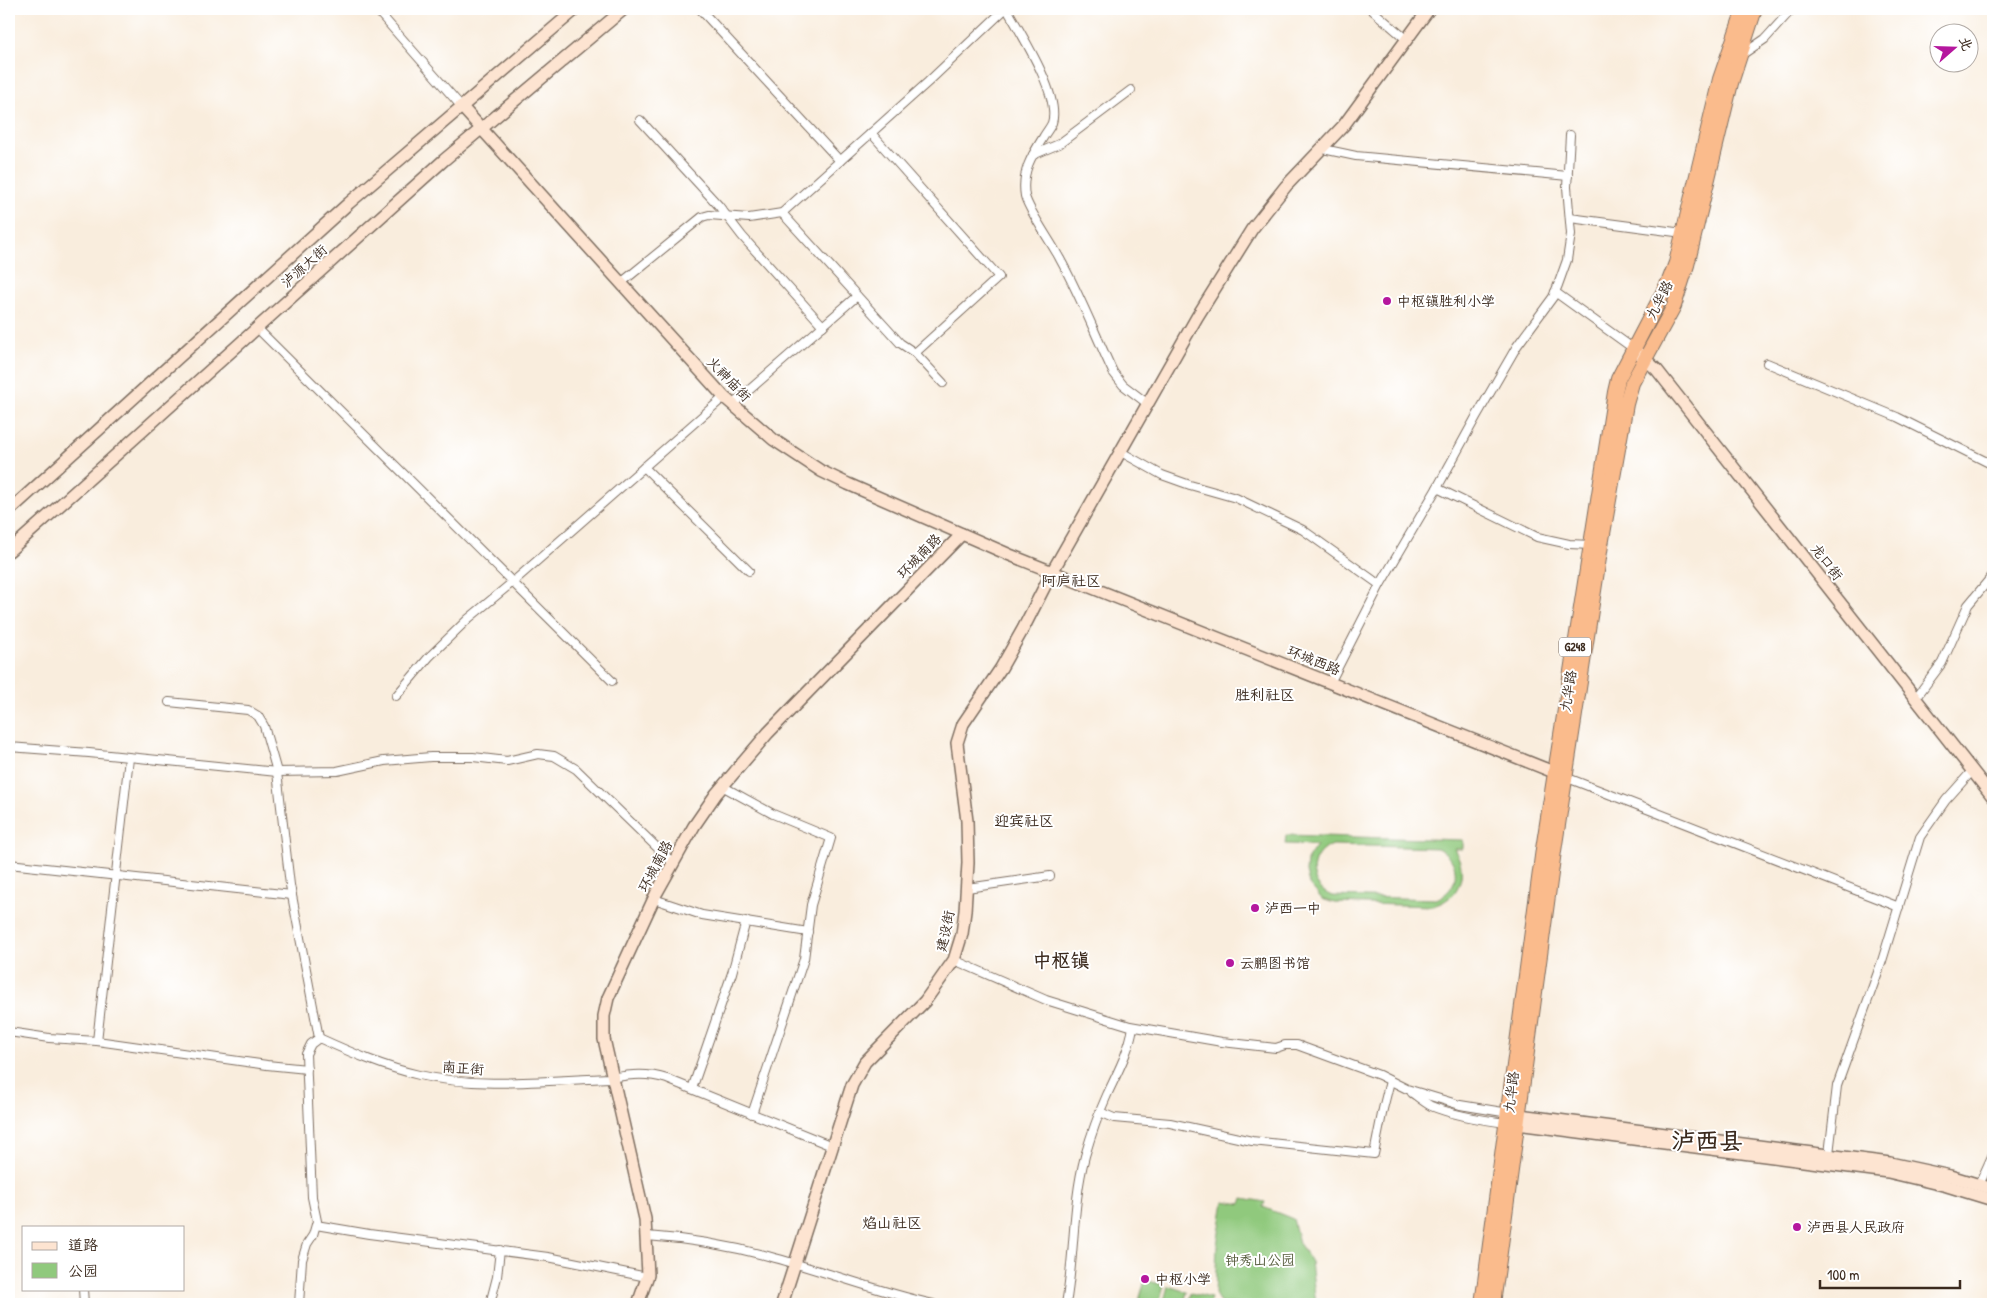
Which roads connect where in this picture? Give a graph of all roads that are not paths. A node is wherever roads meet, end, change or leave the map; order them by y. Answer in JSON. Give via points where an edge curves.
{"nodes":[{"id":1,"x":376,"y":9,"type":"edge"},
{"id":2,"x":576,"y":9,"type":"edge"},
{"id":3,"x":624,"y":9,"type":"edge"},
{"id":4,"x":700,"y":9,"type":"edge"},
{"id":5,"x":1006,"y":9,"type":"edge"},
{"id":6,"x":1371,"y":9,"type":"edge"},
{"id":7,"x":1429,"y":9,"type":"edge"},
{"id":8,"x":1744,"y":9,"type":"edge"},
{"id":9,"x":1755,"y":9,"type":"edge"},
{"id":10,"x":1792,"y":9,"type":"edge"},
{"id":11,"x":1407,"y":40,"type":"junction"},
{"id":12,"x":1739,"y":57,"type":"junction"},
{"id":13,"x":1131,"y":90,"type":"dead end"},
{"id":14,"x":461,"y":106,"type":"junction"},
{"id":15,"x":640,"y":120,"type":"dead end"},
{"id":16,"x":481,"y":128,"type":"junction"},
{"id":17,"x":871,"y":133,"type":"junction"},
{"id":18,"x":1570,"y":135,"type":"dead end"},
{"id":19,"x":1323,"y":148,"type":"junction"},
{"id":20,"x":1033,"y":154,"type":"junction"},
{"id":21,"x":840,"y":161,"type":"junction"},
{"id":22,"x":1568,"y":176,"type":"junction"},
{"id":23,"x":782,"y":213,"type":"junction"},
{"id":24,"x":728,"y":217,"type":"junction"},
{"id":25,"x":1570,"y":218,"type":"junction"},
{"id":26,"x":1683,"y":233,"type":"junction"},
{"id":27,"x":621,"y":283,"type":"junction"},
{"id":28,"x":1555,"y":292,"type":"junction"},
{"id":29,"x":857,"y":296,"type":"junction"},
{"id":30,"x":823,"y":326,"type":"junction"},
{"id":31,"x":257,"y":328,"type":"junction"},
{"id":32,"x":1634,"y":349,"type":"junction"},
{"id":33,"x":915,"y":353,"type":"junction"},
{"id":34,"x":1645,"y":359,"type":"junction"},
{"id":35,"x":1767,"y":363,"type":"dead end"},
{"id":36,"x":943,"y":383,"type":"dead end"},
{"id":37,"x":728,"y":401,"type":"junction"},
{"id":38,"x":1148,"y":404,"type":"junction"},
{"id":39,"x":1121,"y":452,"type":"junction"},
{"id":40,"x":1993,"y":465,"type":"edge"},
{"id":41,"x":644,"y":467,"type":"junction"},
{"id":42,"x":1438,"y":488,"type":"junction"},
{"id":43,"x":9,"y":511,"type":"edge"},
{"id":44,"x":962,"y":534,"type":"junction"},
{"id":45,"x":1591,"y":545,"type":"junction"},
{"id":46,"x":9,"y":551,"type":"edge"},
{"id":47,"x":749,"y":571,"type":"dead end"},
{"id":48,"x":1052,"y":572,"type":"junction"},
{"id":49,"x":1993,"y":576,"type":"edge"},
{"id":50,"x":514,"y":581,"type":"junction"},
{"id":51,"x":1380,"y":585,"type":"junction"},
{"id":52,"x":612,"y":681,"type":"dead end"},
{"id":53,"x":1330,"y":683,"type":"junction"},
{"id":54,"x":396,"y":696,"type":"dead end"},
{"id":55,"x":1915,"y":699,"type":"junction"},
{"id":56,"x":169,"y":702,"type":"dead end"},
{"id":57,"x":9,"y":747,"type":"edge"},
{"id":58,"x":129,"y":758,"type":"junction"},
{"id":59,"x":277,"y":772,"type":"junction"},
{"id":60,"x":1972,"y":772,"type":"junction"},
{"id":61,"x":1560,"y":775,"type":"junction"},
{"id":62,"x":722,"y":786,"type":"junction"},
{"id":63,"x":1993,"y":797,"type":"edge"},
{"id":64,"x":674,"y":863,"type":"junction"},
{"id":65,"x":9,"y":864,"type":"edge"},
{"id":66,"x":116,"y":875,"type":"junction"},
{"id":67,"x":1050,"y":876,"type":"dead end"},
{"id":68,"x":967,"y":888,"type":"junction"},
{"id":69,"x":292,"y":894,"type":"junction"},
{"id":70,"x":654,"y":899,"type":"junction"},
{"id":71,"x":1899,"y":907,"type":"junction"},
{"id":72,"x":746,"y":921,"type":"junction"},
{"id":73,"x":808,"y":932,"type":"junction"},
{"id":74,"x":954,"y":960,"type":"junction"},
{"id":75,"x":1133,"y":1027,"type":"junction"},
{"id":76,"x":9,"y":1032,"type":"edge"},
{"id":77,"x":319,"y":1038,"type":"junction"},
{"id":78,"x":97,"y":1041,"type":"junction"},
{"id":79,"x":307,"y":1069,"type":"junction"},
{"id":80,"x":612,"y":1078,"type":"junction"},
{"id":81,"x":1390,"y":1081,"type":"junction"},
{"id":82,"x":692,"y":1089,"type":"junction"},
{"id":83,"x":1100,"y":1112,"type":"junction"},
{"id":84,"x":752,"y":1114,"type":"junction"},
{"id":85,"x":1513,"y":1119,"type":"junction"},
{"id":86,"x":832,"y":1146,"type":"junction"},
{"id":87,"x":1829,"y":1154,"type":"junction"},
{"id":88,"x":1993,"y":1154,"type":"edge"},
{"id":89,"x":1979,"y":1185,"type":"junction"},
{"id":90,"x":1993,"y":1190,"type":"edge"},
{"id":91,"x":1993,"y":1200,"type":"edge"},
{"id":92,"x":316,"y":1225,"type":"junction"},
{"id":93,"x":647,"y":1236,"type":"junction"},
{"id":94,"x":500,"y":1250,"type":"junction"},
{"id":95,"x":795,"y":1264,"type":"junction"},
{"id":96,"x":647,"y":1278,"type":"junction"},
{"id":97,"x":83,"y":1290,"type":"edge"},
{"id":98,"x":84,"y":1304,"type":"edge"},
{"id":99,"x":299,"y":1304,"type":"edge"},
{"id":100,"x":490,"y":1304,"type":"edge"},
{"id":101,"x":638,"y":1304,"type":"edge"},
{"id":102,"x":782,"y":1304,"type":"edge"},
{"id":103,"x":933,"y":1304,"type":"edge"},
{"id":104,"x":1066,"y":1304,"type":"edge"},
{"id":105,"x":1482,"y":1304,"type":"edge"},
{"id":106,"x":1493,"y":1304,"type":"edge"}],
"edges":[{"from":1,"to":14,"type":"street"},
{"from":2,"to":14,"type":"main road","name":"泸源大街"},
{"from":3,"to":16,"type":"main road","name":"泸源大街"},
{"from":4,"to":21,"type":"street"},
{"from":5,"to":17,"type":"street"},
{"from":5,"to":20,"type":"street","via":[[1028,45],[1053,105],[1051,125]]},
{"from":6,"to":11,"type":"street"},
{"from":7,"to":11,"type":"main road","name":"建设街"},
{"from":8,"to":26,"type":"highway","name":"九华路","number":"G248","via":[[1720,79]]},
{"from":9,"to":12,"type":"highway","name":"九华路","number":"G248"},
{"from":10,"to":12,"type":"street","via":[[1765,40]]},
{"from":11,"to":19,"type":"main road","name":"建设街"},
{"from":12,"to":34,"type":"highway","name":"九华路","number":"G248","via":[[1687,265],[1674,306]]},
{"from":13,"to":20,"type":"street","via":[[1059,144]]},
{"from":14,"to":16,"type":"main road","name":"火神庙街"},
{"from":14,"to":43,"type":"main road","name":"泸源大街"},
{"from":15,"to":24,"type":"street"},
{"from":16,"to":27,"type":"main road","name":"火神庙街"},
{"from":16,"to":31,"type":"main road","name":"泸源大街"},
{"from":17,"to":21,"type":"street"},
{"from":17,"to":33,"type":"street","via":[[999,277]]},
{"from":18,"to":22,"type":"street"},
{"from":19,"to":22,"type":"street","via":[[1356,156]]},
{"from":19,"to":38,"type":"main road","name":"建设街","via":[[1286,186],[1252,229]]},
{"from":20,"to":38,"type":"street","via":[[1025,175],[1026,201],[1064,266],[1113,372],[1123,385]]},
{"from":21,"to":23,"type":"street"},
{"from":22,"to":25,"type":"street"},
{"from":23,"to":24,"type":"street","via":[[759,218]]},
{"from":23,"to":29,"type":"street"},
{"from":24,"to":27,"type":"street","via":[[709,215],[695,221]]},
{"from":24,"to":30,"type":"street"},
{"from":25,"to":26,"type":"street"},
{"from":25,"to":28,"type":"street","via":[[1567,260]]},
{"from":26,"to":32,"type":"highway","name":"九华路","number":"G248","via":[[1669,281]]},
{"from":27,"to":37,"type":"main road","name":"火神庙街"},
{"from":28,"to":32,"type":"street"},
{"from":28,"to":42,"type":"street","via":[[1517,346]]},
{"from":29,"to":30,"type":"street"},
{"from":29,"to":33,"type":"street","via":[[900,343]]},
{"from":30,"to":37,"type":"street"},
{"from":31,"to":46,"type":"main road","name":"泸源大街"},
{"from":31,"to":50,"type":"street"},
{"from":32,"to":34,"type":"main road","name":"龙口街"},
{"from":32,"to":45,"type":"highway","name":"九华路","number":"G248","via":[[1618,379]]},
{"from":33,"to":36,"type":"street"},
{"from":34,"to":55,"type":"main road","name":"龙口街","via":[[1657,370]]},
{"from":34,"to":61,"type":"highway","name":"九华路","number":"G248","via":[[1632,383],[1626,404]]},
{"from":35,"to":40,"type":"street","via":[[1897,418]]},
{"from":37,"to":41,"type":"street"},
{"from":37,"to":44,"type":"main road","name":"火神庙街","via":[[774,440],[821,471]]},
{"from":38,"to":39,"type":"main road","name":"建设街"},
{"from":39,"to":48,"type":"main road","name":"建设街"},
{"from":39,"to":51,"type":"street","via":[[1171,478],[1236,498],[1303,530]]},
{"from":41,"to":47,"type":"street"},
{"from":41,"to":50,"type":"street"},
{"from":42,"to":45,"type":"street","via":[[1537,537]]},
{"from":42,"to":51,"type":"street"},
{"from":44,"to":48,"type":"main road","name":"火神庙街"},
{"from":44,"to":62,"type":"main road","name":"环城南路","via":[[768,733]]},
{"from":45,"to":61,"type":"highway","name":"九华路","number":"G248"},
{"from":48,"to":53,"type":"main road","name":"环城西路"},
{"from":48,"to":68,"type":"main road","name":"建设街","via":[[1001,668],[959,732],[968,835]]},
{"from":49,"to":55,"type":"street","via":[[1968,605],[1942,663]]},
{"from":50,"to":52,"type":"street"},
{"from":50,"to":54,"type":"street","via":[[446,639]]},
{"from":51,"to":53,"type":"street"},
{"from":53,"to":61,"type":"main road","name":"环城西路"},
{"from":55,"to":60,"type":"main road","name":"龙口街"},
{"from":56,"to":59,"type":"street","via":[[253,713],[264,726]]},
{"from":57,"to":58,"type":"street"},
{"from":58,"to":59,"type":"street"},
{"from":58,"to":66,"type":"street"},
{"from":59,"to":64,"type":"street","via":[[337,771],[384,761],[422,758],[507,761],[546,754],[576,769]]},
{"from":59,"to":69,"type":"street"},
{"from":60,"to":63,"type":"main road","name":"龙口街"},
{"from":60,"to":71,"type":"street","via":[[1946,800],[1920,837]]},
{"from":61,"to":71,"type":"street"},
{"from":61,"to":85,"type":"highway","name":"九华路","number":"G248","via":[[1531,936]]},
{"from":62,"to":64,"type":"main road","name":"环城南路","via":[[699,817]]},
{"from":62,"to":73,"type":"street","via":[[774,814],[831,838],[811,904]]},
{"from":64,"to":70,"type":"main road","name":"环城南路"},
{"from":65,"to":66,"type":"street"},
{"from":66,"to":69,"type":"street"},
{"from":66,"to":78,"type":"street"},
{"from":67,"to":68,"type":"street"},
{"from":68,"to":74,"type":"main road","name":"建设街","via":[[962,934]]},
{"from":69,"to":77,"type":"street"},
{"from":70,"to":72,"type":"street","via":[[702,915]]},
{"from":70,"to":80,"type":"main road","name":"环城南路","via":[[606,1007],[604,1039]]},
{"from":71,"to":87,"type":"street","via":[[1837,1086]]},
{"from":72,"to":73,"type":"street"},
{"from":72,"to":82,"type":"street","via":[[732,973]]},
{"from":73,"to":84,"type":"street","via":[[804,959]]},
{"from":74,"to":75,"type":"street","via":[[1046,1000]]},
{"from":74,"to":86,"type":"main road","name":"建设街","via":[[925,1001],[874,1052],[858,1074],[847,1097]]},
{"from":75,"to":81,"type":"street","via":[[1276,1048],[1285,1044],[1296,1045]]},
{"from":75,"to":83,"type":"street","via":[[1127,1051]]},
{"from":76,"to":78,"type":"street"},
{"from":77,"to":79,"type":"street","via":[[308,1048]]},
{"from":77,"to":80,"type":"street","name":"南正街","via":[[381,1064],[437,1078],[482,1083]]},
{"from":78,"to":79,"type":"street"},
{"from":79,"to":92,"type":"street"},
{"from":80,"to":82,"type":"street","name":"南正街","via":[[650,1075]]},
{"from":80,"to":93,"type":"main road","name":"环城南路"},
{"from":81,"to":83,"type":"street","via":[[1374,1154],[1252,1141],[1179,1124],[1114,1118]]},
{"from":81,"to":85,"type":"street","via":[[1407,1089]]},
{"from":82,"to":84,"type":"street","name":"南正街"},
{"from":83,"to":104,"type":"street","via":[[1078,1187],[1073,1261]]},
{"from":84,"to":86,"type":"street","name":"南正街"},
{"from":85,"to":87,"type":"main road"},
{"from":85,"to":91,"type":"main road","via":[[1888,1172]]},
{"from":85,"to":105,"type":"highway","name":"九华路","number":"G248"},
{"from":85,"to":106,"type":"highway","name":"九华路","number":"G248"},
{"from":86,"to":95,"type":"main road","name":"建设街"},
{"from":87,"to":89,"type":"main road","via":[[1898,1164]]},
{"from":88,"to":89,"type":"street"},
{"from":89,"to":90,"type":"main road"},
{"from":92,"to":94,"type":"street"},
{"from":92,"to":99,"type":"street","via":[[302,1260]]},
{"from":93,"to":95,"type":"street","via":[[726,1247]]},
{"from":93,"to":96,"type":"main road","name":"环城南路"},
{"from":94,"to":96,"type":"street"},
{"from":94,"to":100,"type":"street"},
{"from":95,"to":102,"type":"main road","name":"建设街"},
{"from":95,"to":103,"type":"street"},
{"from":96,"to":101,"type":"main road","name":"环城南路"},
{"from":97,"to":98,"type":"street"}]}
